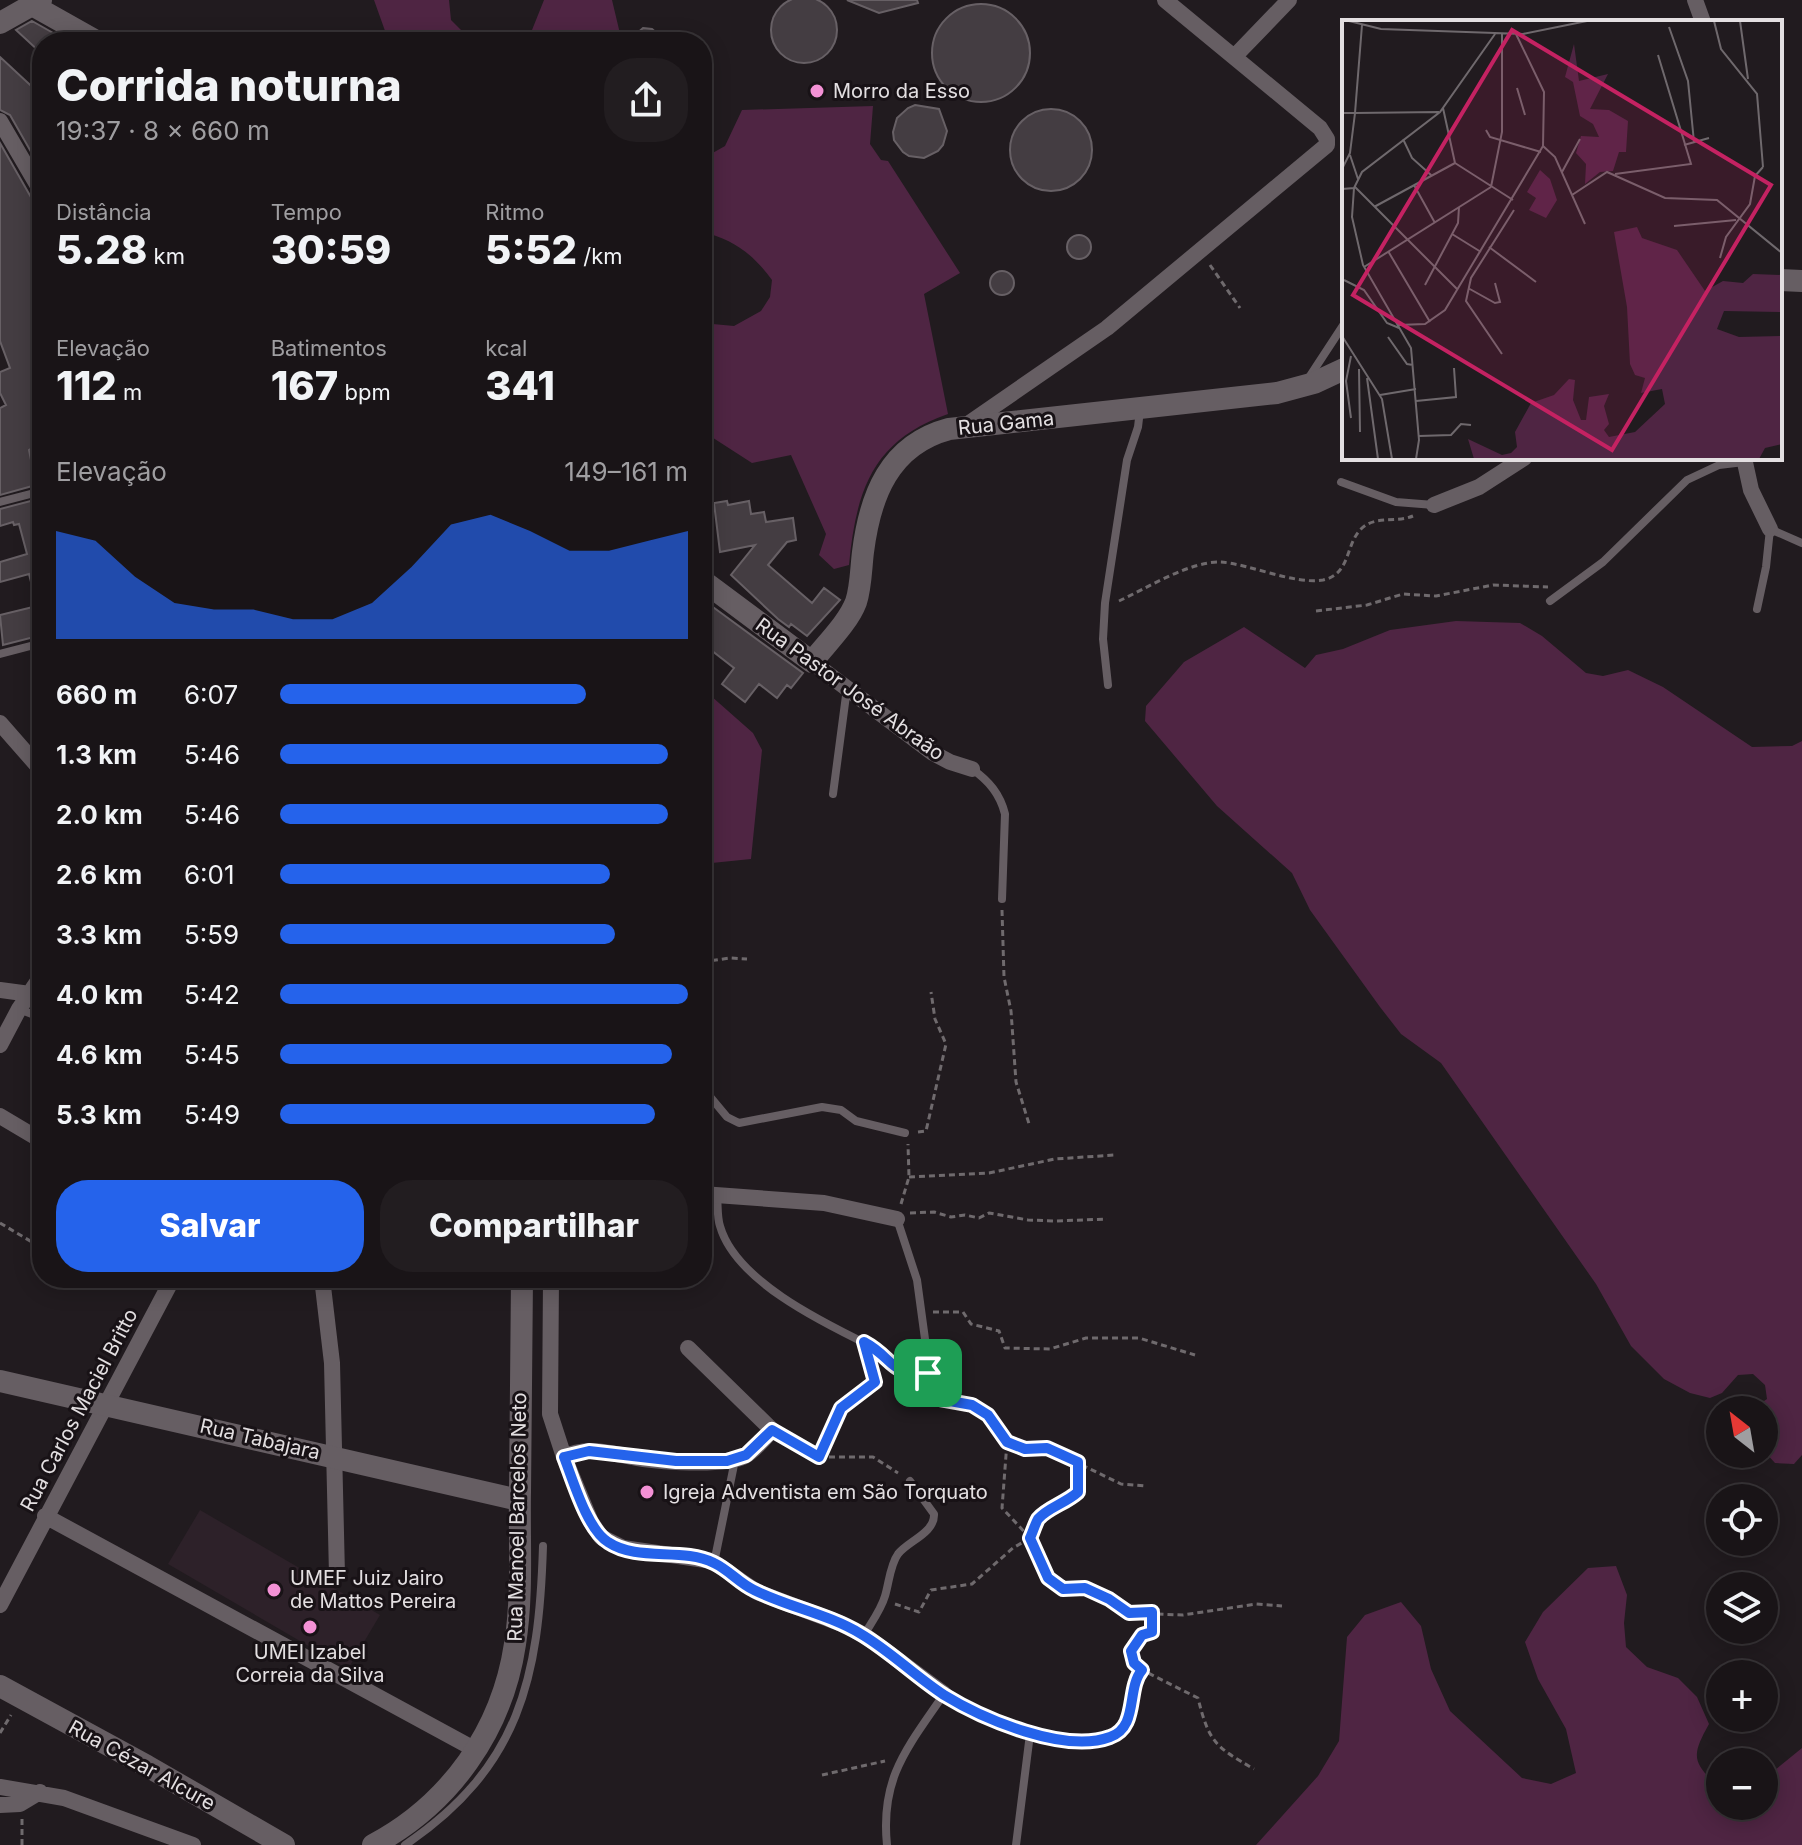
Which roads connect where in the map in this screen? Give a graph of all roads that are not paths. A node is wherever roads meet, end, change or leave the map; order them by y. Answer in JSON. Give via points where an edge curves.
{"nodes":[{"id":1,"x":1165,"y":0,"type":"edge"},
{"id":2,"x":1695,"y":0,"type":"edge"},
{"id":3,"x":33,"y":2,"type":"edge"},
{"id":4,"x":1278,"y":4,"type":"edge"},
{"id":5,"x":1702,"y":20,"type":"edge"},
{"id":6,"x":0,"y":23,"type":"edge"},
{"id":7,"x":82,"y":32,"type":"edge"},
{"id":8,"x":1234,"y":57,"type":"junction"},
{"id":9,"x":0,"y":121,"type":"edge"},
{"id":10,"x":32,"y":176,"type":"edge"},
{"id":11,"x":1782,"y":280,"type":"edge"},
{"id":12,"x":1802,"y":281,"type":"edge"},
{"id":13,"x":1342,"y":327,"type":"edge"},
{"id":14,"x":1342,"y":370,"type":"edge"},
{"id":15,"x":1303,"y":387,"type":"junction"},
{"id":16,"x":1140,"y":409,"type":"junction"},
{"id":17,"x":964,"y":427,"type":"junction"},
{"id":18,"x":1521,"y":460,"type":"edge"},
{"id":19,"x":1744,"y":460,"type":"edge"},
{"id":20,"x":1341,"y":482,"type":"dead end"},
{"id":21,"x":32,"y":494,"type":"edge"},
{"id":22,"x":0,"y":502,"type":"edge"},
{"id":23,"x":1434,"y":505,"type":"joint"},
{"id":24,"x":1770,"y":529,"type":"junction"},
{"id":25,"x":1802,"y":543,"type":"edge"},
{"id":26,"x":712,"y":587,"type":"edge"},
{"id":27,"x":1550,"y":601,"type":"dead end"},
{"id":28,"x":1757,"y":609,"type":"dead end"},
{"id":29,"x":32,"y":646,"type":"edge"},
{"id":30,"x":0,"y":654,"type":"edge"},
{"id":31,"x":812,"y":662,"type":"junction"},
{"id":32,"x":1108,"y":685,"type":"dead end"},
{"id":33,"x":847,"y":688,"type":"junction"},
{"id":34,"x":0,"y":723,"type":"edge"},
{"id":35,"x":32,"y":760,"type":"edge"},
{"id":36,"x":972,"y":769,"type":"joint"},
{"id":37,"x":833,"y":794,"type":"dead end"},
{"id":38,"x":1002,"y":899,"type":"road end"},
{"id":39,"x":0,"y":990,"type":"edge"},
{"id":40,"x":32,"y":991,"type":"edge"},
{"id":41,"x":30,"y":994,"type":"junction"},
{"id":42,"x":19,"y":1009,"type":"junction"},
{"id":43,"x":32,"y":1014,"type":"edge"},
{"id":44,"x":0,"y":1045,"type":"edge"},
{"id":45,"x":712,"y":1099,"type":"edge"},
{"id":46,"x":0,"y":1116,"type":"edge"},
{"id":47,"x":905,"y":1133,"type":"road end"},
{"id":48,"x":32,"y":1135,"type":"edge"},
{"id":49,"x":712,"y":1195,"type":"edge"},
{"id":50,"x":712,"y":1201,"type":"edge"},
{"id":51,"x":897,"y":1219,"type":"joint"},
{"id":52,"x":168,"y":1288,"type":"edge"},
{"id":53,"x":323,"y":1288,"type":"edge"},
{"id":54,"x":522,"y":1288,"type":"edge"},
{"id":55,"x":551,"y":1288,"type":"edge"},
{"id":56,"x":688,"y":1348,"type":"dead end"},
{"id":57,"x":879,"y":1350,"type":"road end"},
{"id":58,"x":0,"y":1381,"type":"edge"},
{"id":59,"x":933,"y":1398,"type":"road end"},
{"id":60,"x":104,"y":1405,"type":"junction"},
{"id":61,"x":334,"y":1456,"type":"junction"},
{"id":62,"x":564,"y":1457,"type":"junction"},
{"id":63,"x":735,"y":1460,"type":"junction"},
{"id":64,"x":910,"y":1481,"type":"road end"},
{"id":65,"x":519,"y":1500,"type":"junction"},
{"id":66,"x":45,"y":1516,"type":"junction"},
{"id":67,"x":543,"y":1546,"type":"dead end"},
{"id":68,"x":714,"y":1563,"type":"junction"},
{"id":69,"x":337,"y":1575,"type":"dead end"},
{"id":70,"x":0,"y":1605,"type":"edge"},
{"id":71,"x":864,"y":1635,"type":"junction"},
{"id":72,"x":0,"y":1686,"type":"edge"},
{"id":73,"x":944,"y":1694,"type":"junction"},
{"id":74,"x":1030,"y":1734,"type":"junction"},
{"id":75,"x":1091,"y":1742,"type":"road end"},
{"id":76,"x":476,"y":1750,"type":"junction"},
{"id":77,"x":0,"y":1787,"type":"edge"},
{"id":78,"x":40,"y":1792,"type":"junction"},
{"id":79,"x":0,"y":1805,"type":"edge"},
{"id":80,"x":193,"y":1845,"type":"edge"},
{"id":81,"x":284,"y":1845,"type":"edge"},
{"id":82,"x":373,"y":1845,"type":"edge"},
{"id":83,"x":405,"y":1845,"type":"edge"},
{"id":84,"x":887,"y":1845,"type":"edge"},
{"id":85,"x":1016,"y":1845,"type":"edge"}],
"edges":[{"from":1,"to":8,"type":"street"},
{"from":2,"to":5,"type":"street"},
{"from":3,"to":6,"type":"street"},
{"from":3,"to":7,"type":"street"},
{"from":4,"to":8,"type":"street"},
{"from":8,"to":17,"type":"street","via":[[1323,131],[1323,151],[1097,335]]},
{"from":9,"to":10,"type":"street"},
{"from":11,"to":12,"type":"street"},
{"from":13,"to":15,"type":"lane"},
{"from":14,"to":15,"type":"street","name":"Rua Gama"},
{"from":15,"to":16,"type":"street","name":"Rua Gama"},
{"from":16,"to":17,"type":"street","name":"Rua Gama"},
{"from":16,"to":32,"type":"lane","via":[[1105,608]]},
{"from":17,"to":31,"type":"street","name":"Rua Gama","via":[[923,438],[893,463],[870,517],[856,602]]},
{"from":18,"to":23,"type":"street","via":[[1479,487]]},
{"from":19,"to":24,"type":"street","via":[[1751,490]]},
{"from":19,"to":27,"type":"lane","via":[[1687,480],[1603,562]]},
{"from":20,"to":23,"type":"lane","via":[[1396,502]]},
{"from":21,"to":22,"type":"lane"},
{"from":24,"to":25,"type":"lane"},
{"from":24,"to":28,"type":"lane"},
{"from":26,"to":31,"type":"street","name":"Rua Pastor José Abraão"},
{"from":29,"to":30,"type":"lane"},
{"from":31,"to":33,"type":"street","name":"Rua Pastor José Abraão"},
{"from":33,"to":36,"type":"street","name":"Rua Pastor José Abraão","via":[[933,753]]},
{"from":33,"to":37,"type":"lane"},
{"from":34,"to":35,"type":"street"},
{"from":36,"to":38,"type":"lane","name":"Rua Pastor José Abraão","via":[[991,785],[1005,814]]},
{"from":39,"to":41,"type":"street"},
{"from":40,"to":41,"type":"street"},
{"from":41,"to":42,"type":"street"},
{"from":42,"to":43,"type":"lane"},
{"from":42,"to":44,"type":"street"},
{"from":45,"to":47,"type":"lane","via":[[739,1123],[822,1107]]},
{"from":46,"to":48,"type":"street"},
{"from":49,"to":51,"type":"street","via":[[824,1203]]},
{"from":50,"to":57,"type":"lane","via":[[744,1265],[810,1316]]},
{"from":51,"to":59,"type":"lane","via":[[917,1280]]},
{"from":52,"to":60,"type":"street","name":"Rua Carlos Maciel Britto"},
{"from":53,"to":61,"type":"street"},
{"from":54,"to":65,"type":"street","name":"Rua Manoel Barcelos Neto"},
{"from":55,"to":62,"type":"street","via":[[549,1405]]},
{"from":56,"to":63,"type":"street","via":[[772,1430]]},
{"from":58,"to":60,"type":"street","name":"Rua Tabajara"},
{"from":60,"to":61,"type":"street","name":"Rua Tabajara"},
{"from":60,"to":66,"type":"street","name":"Rua Carlos Maciel Britto"},
{"from":61,"to":65,"type":"street","name":"Rua Tabajara"},
{"from":61,"to":69,"type":"street"},
{"from":62,"to":63,"type":"street","via":[[589,1451],[676,1461]]},
{"from":62,"to":68,"type":"street","via":[[595,1530],[608,1542]]},
{"from":63,"to":68,"type":"lane"},
{"from":64,"to":71,"type":"lane","via":[[934,1520],[895,1559],[884,1600]]},
{"from":65,"to":76,"type":"street","name":"Rua Manoel Barcelos Neto","via":[[515,1644],[505,1689]]},
{"from":66,"to":70,"type":"street","name":"Rua Carlos Maciel Britto"},
{"from":66,"to":76,"type":"street"},
{"from":67,"to":83,"type":"lane","name":"Rua Manoel Barcelos Neto","via":[[538,1635],[518,1715],[464,1797]]},
{"from":68,"to":71,"type":"street","via":[[757,1592]]},
{"from":71,"to":73,"type":"street"},
{"from":72,"to":81,"type":"street","name":"Rua Cézar Alcure"},
{"from":73,"to":74,"type":"lane"},
{"from":73,"to":84,"type":"lane","via":[[901,1758],[889,1789]]},
{"from":74,"to":75,"type":"lane"},
{"from":74,"to":85,"type":"lane"},
{"from":76,"to":82,"type":"street","name":"Rua Manoel Barcelos Neto","via":[[426,1811]]},
{"from":77,"to":78,"type":"street"},
{"from":78,"to":79,"type":"street","via":[[22,1803]]},
{"from":78,"to":80,"type":"street"}]}
